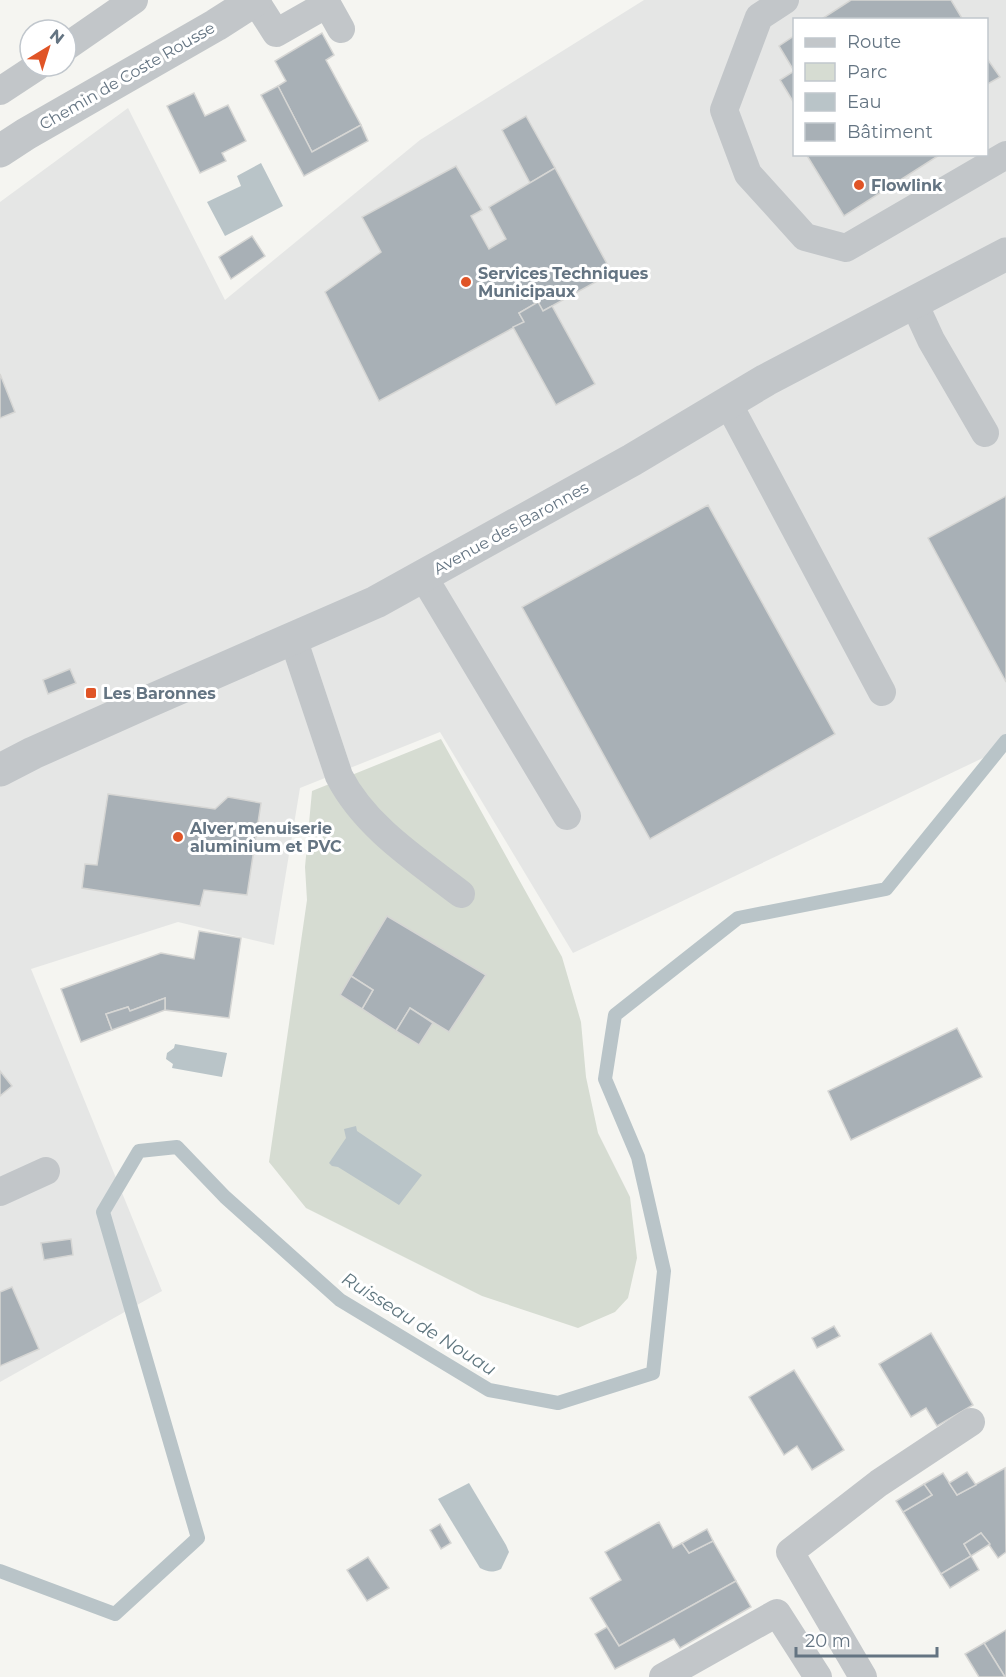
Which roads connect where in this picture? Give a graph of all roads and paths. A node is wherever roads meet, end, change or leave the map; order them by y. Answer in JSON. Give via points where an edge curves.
{"nodes":[{"id":1,"x":134,"y":0,"type":"edge"},
{"id":2,"x":255,"y":0,"type":"edge"},
{"id":3,"x":785,"y":0,"type":"edge"},
{"id":4,"x":341,"y":28,"type":"dead end"},
{"id":5,"x":78,"y":39,"type":"edge"},
{"id":6,"x":20,"y":78,"type":"edge"},
{"id":7,"x":0,"y":91,"type":"edge"},
{"id":8,"x":0,"y":151,"type":"edge"},
{"id":9,"x":1006,"y":155,"type":"edge"},
{"id":10,"x":1006,"y":254,"type":"edge"},
{"id":11,"x":914,"y":303,"type":"junction"},
{"id":12,"x":728,"y":403,"type":"junction"},
{"id":13,"x":985,"y":432,"type":"dead end"},
{"id":14,"x":423,"y":576,"type":"junction"},
{"id":15,"x":293,"y":638,"type":"junction"},
{"id":16,"x":882,"y":692,"type":"dead end"},
{"id":17,"x":0,"y":770,"type":"edge"},
{"id":18,"x":567,"y":816,"type":"dead end"},
{"id":19,"x":461,"y":894,"type":"dead end"},
{"id":20,"x":46,"y":1171,"type":"dead end"},
{"id":21,"x":0,"y":1192,"type":"edge"},
{"id":22,"x":971,"y":1422,"type":"dead end"},
{"id":23,"x":663,"y":1677,"type":"edge"},
{"id":24,"x":818,"y":1677,"type":"edge"},
{"id":25,"x":863,"y":1677,"type":"edge"}],
"edges":[{"from":1,"to":5,"type":"lane"},
{"from":2,"to":4,"type":"lane","via":[[276,33],[327,4]]},
{"from":2,"to":8,"type":"street","name":"Chemin de Coste Rousse"},
{"from":3,"to":9,"type":"lane","via":[[759,17],[724,110],[748,174],[805,237],[846,248]]},
{"from":6,"to":7,"type":"lane"},
{"from":10,"to":11,"type":"street","name":"Avenue des Baronnes"},
{"from":11,"to":12,"type":"street","name":"Avenue des Baronnes"},
{"from":11,"to":13,"type":"lane"},
{"from":12,"to":14,"type":"street","name":"Avenue des Baronnes"},
{"from":12,"to":16,"type":"lane"},
{"from":14,"to":15,"type":"street","name":"Avenue des Baronnes","via":[[376,602]]},
{"from":14,"to":18,"type":"lane"},
{"from":15,"to":17,"type":"street","name":"Avenue des Baronnes"},
{"from":15,"to":19,"type":"lane","via":[[348,794],[387,836]]},
{"from":20,"to":21,"type":"lane"},
{"from":22,"to":25,"type":"lane","via":[[879,1483],[790,1552]]},
{"from":23,"to":24,"type":"lane","via":[[777,1613]]}]}
